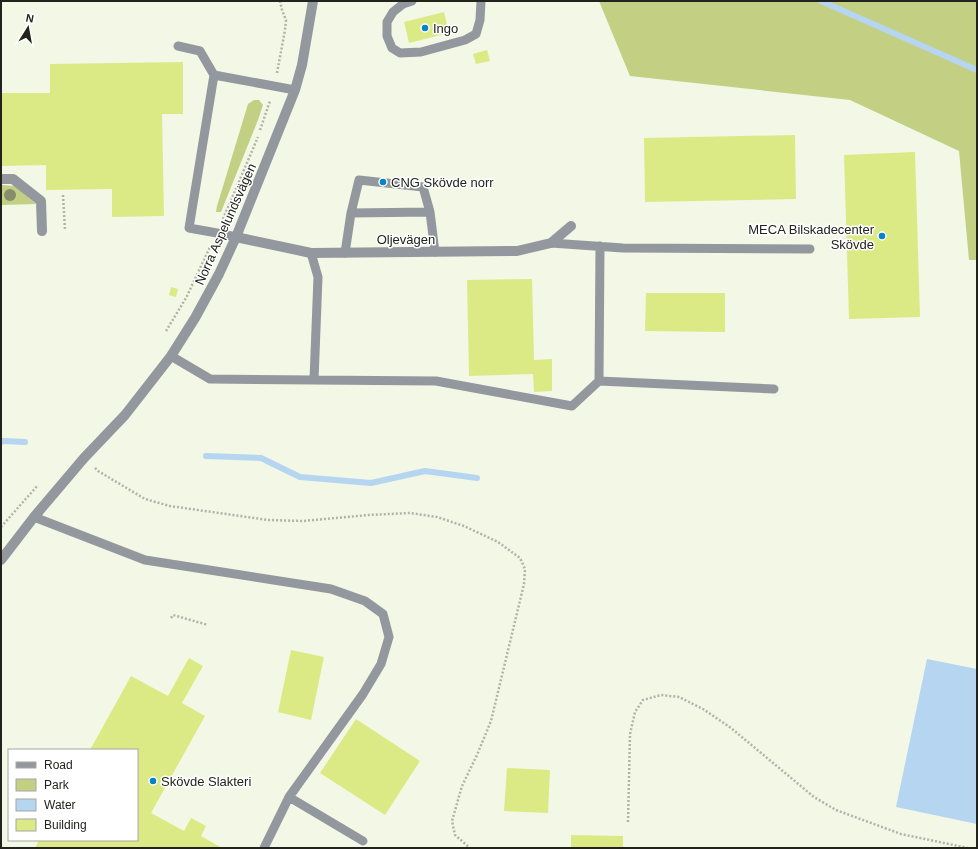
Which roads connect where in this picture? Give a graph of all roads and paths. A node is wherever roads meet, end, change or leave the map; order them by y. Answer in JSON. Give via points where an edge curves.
{"nodes":[{"id":1,"x":280,"y":1,"type":"edge"},
{"id":2,"x":313,"y":1,"type":"edge"},
{"id":3,"x":412,"y":1,"type":"edge"},
{"id":4,"x":481,"y":1,"type":"edge"},
{"id":5,"x":178,"y":46,"type":"dead end"},
{"id":6,"x":214,"y":75,"type":"junction"},
{"id":7,"x":274,"y":87,"type":"junction"},
{"id":8,"x":295,"y":90,"type":"junction"},
{"id":9,"x":1,"y":179,"type":"edge"},
{"id":10,"x":63,"y":195,"type":"dead end"},
{"id":11,"x":430,"y":212,"type":"junction"},
{"id":12,"x":351,"y":213,"type":"junction"},
{"id":13,"x":572,"y":226,"type":"dead end"},
{"id":14,"x":65,"y":230,"type":"dead end"},
{"id":15,"x":42,"y":231,"type":"dead end"},
{"id":16,"x":217,"y":233,"type":"junction"},
{"id":17,"x":236,"y":237,"type":"junction"},
{"id":18,"x":550,"y":243,"type":"junction"},
{"id":19,"x":600,"y":246,"type":"junction"},
{"id":20,"x":810,"y":249,"type":"dead end"},
{"id":21,"x":435,"y":252,"type":"junction"},
{"id":22,"x":311,"y":253,"type":"junction"},
{"id":23,"x":345,"y":253,"type":"junction"},
{"id":24,"x":166,"y":332,"type":"dead end"},
{"id":25,"x":171,"y":356,"type":"junction"},
{"id":26,"x":314,"y":380,"type":"junction"},
{"id":27,"x":599,"y":381,"type":"junction"},
{"id":28,"x":774,"y":389,"type":"dead end"},
{"id":29,"x":42,"y":482,"type":"dead end"},
{"id":30,"x":34,"y":517,"type":"junction"},
{"id":31,"x":1,"y":527,"type":"edge"},
{"id":32,"x":1,"y":560,"type":"edge"},
{"id":33,"x":171,"y":618,"type":"dead end"},
{"id":34,"x":208,"y":625,"type":"dead end"},
{"id":35,"x":289,"y":797,"type":"junction"},
{"id":36,"x":628,"y":822,"type":"dead end"},
{"id":37,"x":363,"y":841,"type":"dead end"},
{"id":38,"x":264,"y":848,"type":"edge"},
{"id":39,"x":968,"y":848,"type":"edge"}],
"edges":[{"from":1,"to":7,"type":"path","via":[[286,20],[286,30]]},
{"from":2,"to":8,"type":"street","name":"Norra Aspelundsvägen"},
{"from":3,"to":4,"type":"lane","via":[[393,12],[387,22],[387,36],[392,48],[400,53],[421,52],[465,40],[476,34]]},
{"from":5,"to":6,"type":"lane","via":[[200,51]]},
{"from":6,"to":7,"type":"lane"},
{"from":6,"to":16,"type":"lane","via":[[189,228]]},
{"from":7,"to":8,"type":"lane"},
{"from":7,"to":16,"type":"path","via":[[261,129]]},
{"from":8,"to":17,"type":"street","name":"Norra Aspelundsvägen"},
{"from":9,"to":15,"type":"street","via":[[12,179],[41,201]]},
{"from":10,"to":14,"type":"path"},
{"from":11,"to":12,"type":"lane"},
{"from":11,"to":12,"type":"lane","via":[[423,187],[359,180]]},
{"from":11,"to":21,"type":"lane"},
{"from":12,"to":23,"type":"lane"},
{"from":13,"to":18,"type":"street","name":"Oljevägen"},
{"from":16,"to":17,"type":"lane"},
{"from":16,"to":24,"type":"path","via":[[186,298]]},
{"from":17,"to":22,"type":"street","name":"Oljevägen"},
{"from":17,"to":25,"type":"street","name":"Norra Aspelundsvägen","via":[[195,318]]},
{"from":18,"to":19,"type":"lane"},
{"from":18,"to":21,"type":"street","name":"Oljevägen","via":[[517,251]]},
{"from":19,"to":20,"type":"lane"},
{"from":19,"to":27,"type":"lane"},
{"from":21,"to":23,"type":"street","name":"Oljevägen"},
{"from":22,"to":23,"type":"street","name":"Oljevägen"},
{"from":22,"to":26,"type":"lane","via":[[318,277]]},
{"from":25,"to":26,"type":"lane","via":[[210,379]]},
{"from":25,"to":30,"type":"street","name":"Norra Aspelundsvägen","via":[[125,415]]},
{"from":26,"to":27,"type":"lane","via":[[436,381],[572,406]]},
{"from":27,"to":28,"type":"lane"},
{"from":29,"to":31,"type":"path"},
{"from":30,"to":32,"type":"street","name":"Norra Aspelundsvägen"},
{"from":30,"to":35,"type":"lane","via":[[145,560],[330,589],[365,601],[383,614],[389,637],[381,664],[363,694]]},
{"from":33,"to":34,"type":"path","via":[[173,615]]},
{"from":35,"to":37,"type":"lane"},
{"from":35,"to":38,"type":"lane"},
{"from":36,"to":39,"type":"path","via":[[630,734],[635,712],[643,700],[661,695],[679,697],[703,709],[731,728],[814,797],[836,810],[901,834]]}]}
